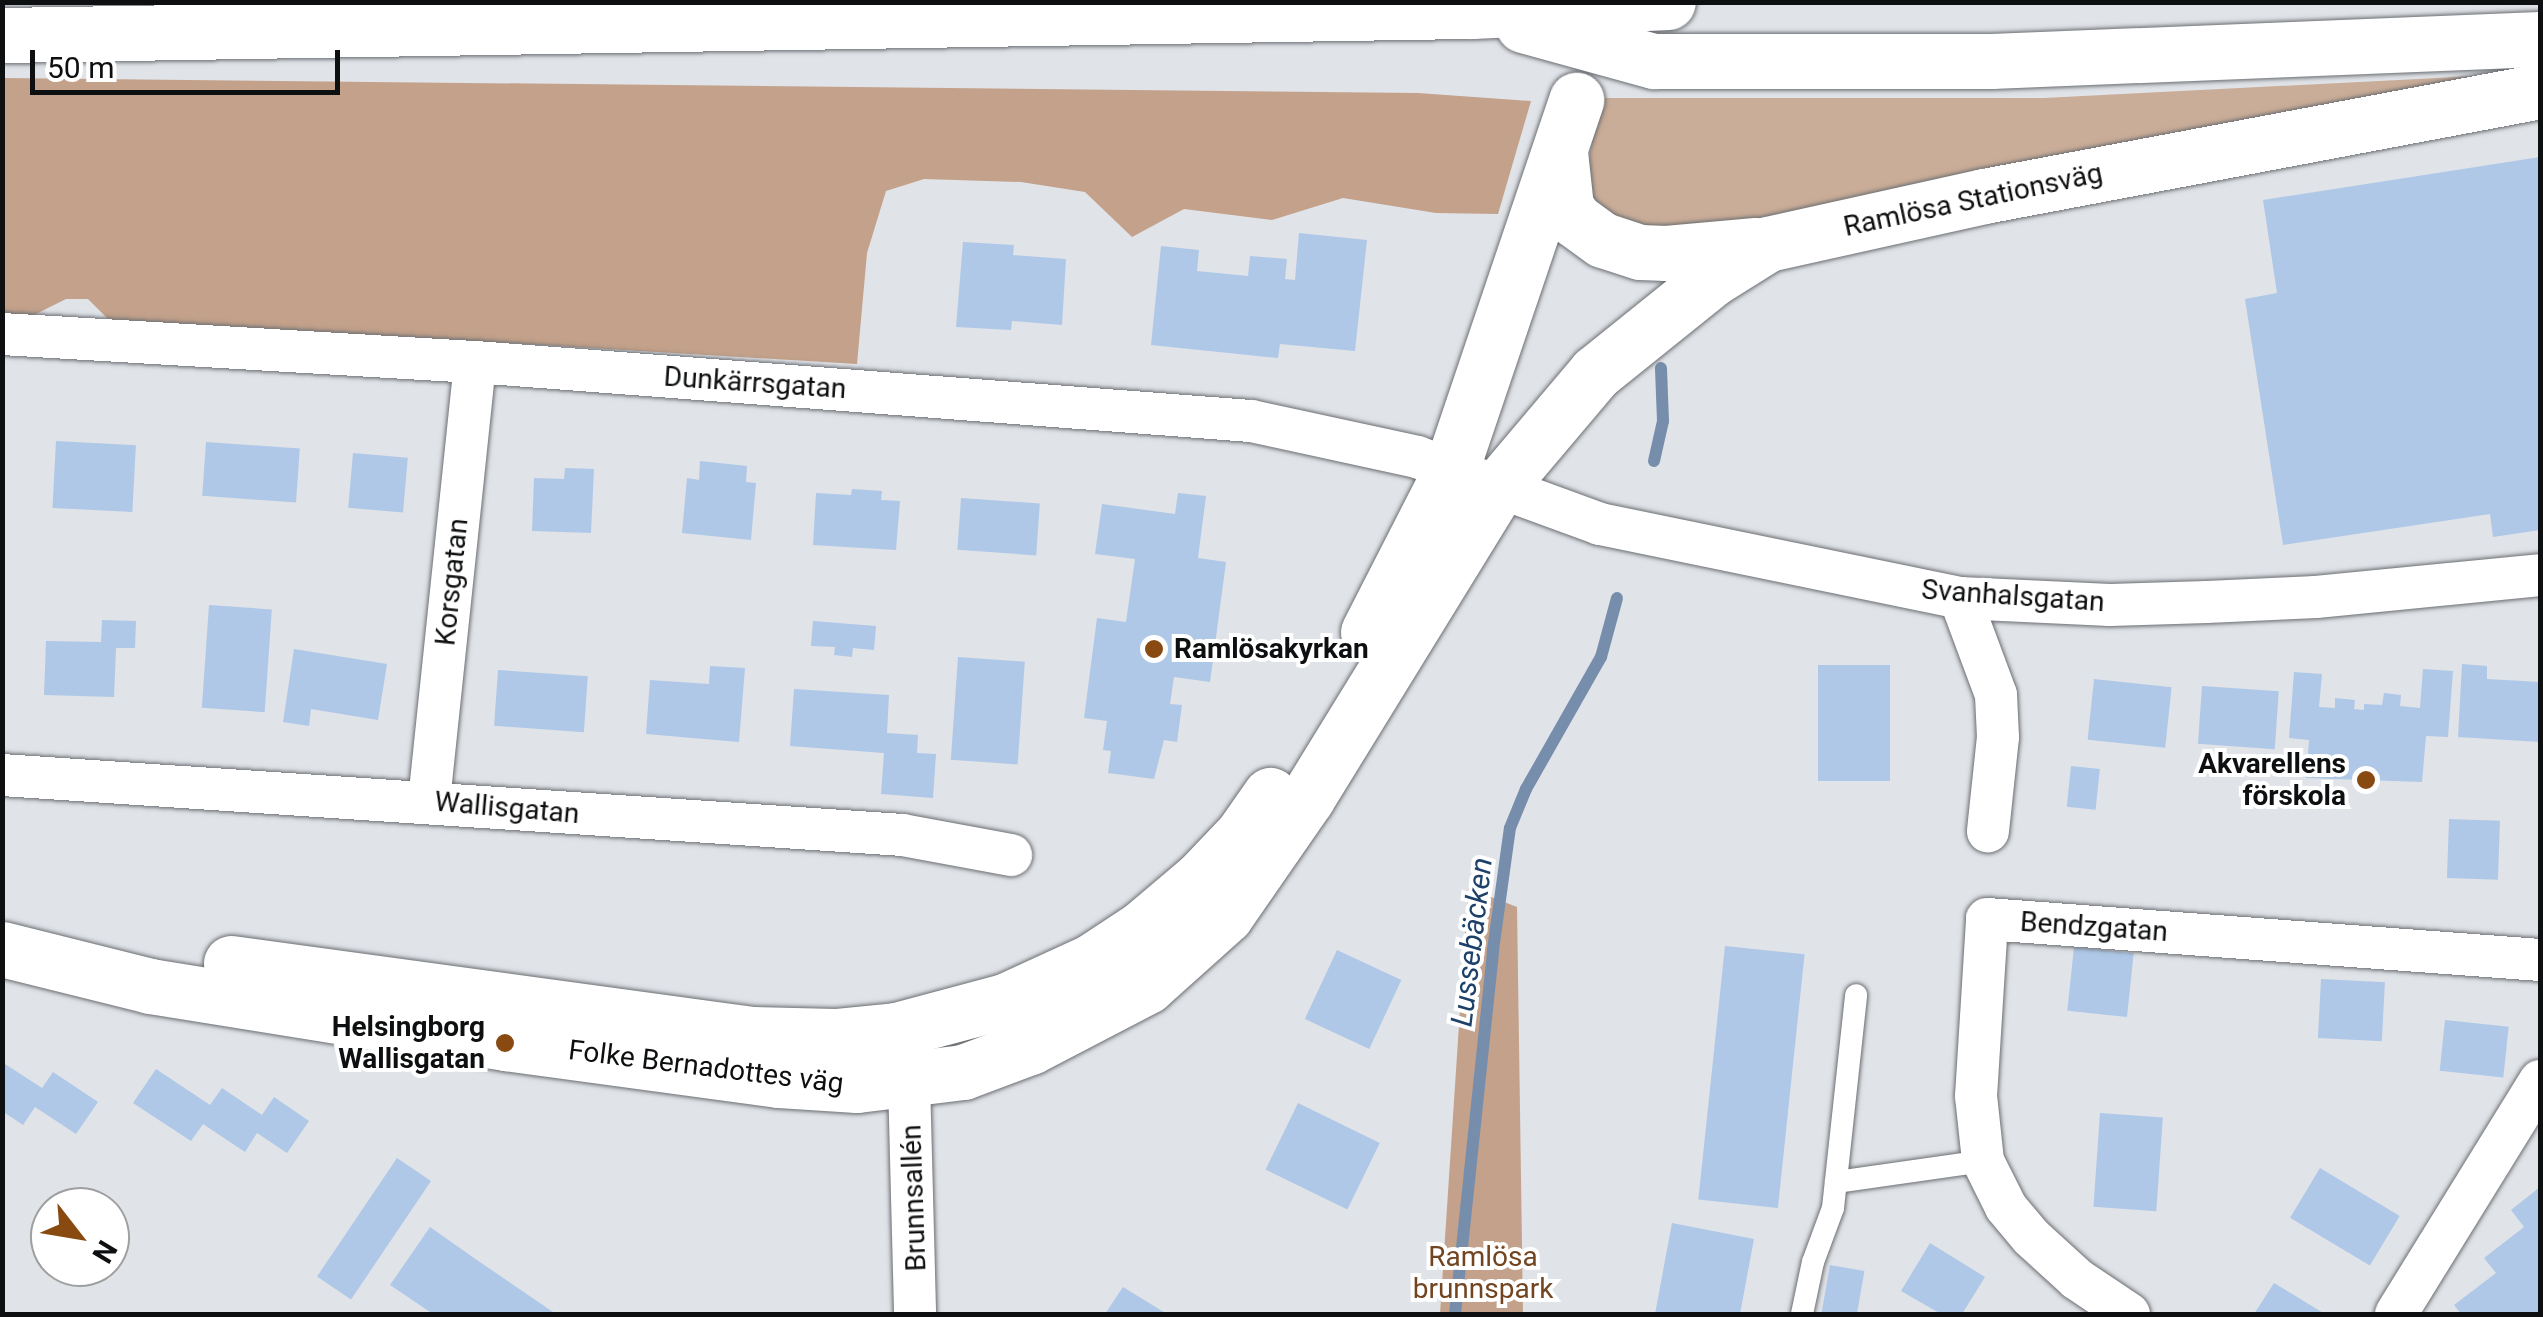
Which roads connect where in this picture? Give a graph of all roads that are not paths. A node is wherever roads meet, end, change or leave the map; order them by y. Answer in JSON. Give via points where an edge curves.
{"nodes":[{"id":1,"x":1668,"y":2,"type":"edge"},
{"id":2,"x":1472,"y":12,"type":"junction"},
{"id":3,"x":2,"y":34,"type":"edge"},
{"id":4,"x":2540,"y":39,"type":"edge"},
{"id":5,"x":2540,"y":90,"type":"edge"},
{"id":6,"x":1576,"y":100,"type":"dead end"},
{"id":7,"x":1560,"y":152,"type":"junction"},
{"id":8,"x":1768,"y":244,"type":"junction"},
{"id":9,"x":2,"y":334,"type":"edge"},
{"id":10,"x":475,"y":362,"type":"junction"},
{"id":11,"x":1474,"y":480,"type":"junction"},
{"id":12,"x":2540,"y":575,"type":"edge"},
{"id":13,"x":1960,"y":598,"type":"junction"},
{"id":14,"x":2,"y":774,"type":"edge"},
{"id":15,"x":429,"y":801,"type":"junction"},
{"id":16,"x":1988,"y":831,"type":"dead end"},
{"id":17,"x":1011,"y":854,"type":"dead end"},
{"id":18,"x":2,"y":948,"type":"edge"},
{"id":19,"x":2540,"y":960,"type":"edge"},
{"id":20,"x":1856,"y":996,"type":"dead end"},
{"id":21,"x":910,"y":1081,"type":"junction"},
{"id":22,"x":2540,"y":1082,"type":"edge"},
{"id":23,"x":1983,"y":1161,"type":"junction"},
{"id":24,"x":1836,"y":1182,"type":"junction"},
{"id":25,"x":915,"y":1314,"type":"edge"},
{"id":26,"x":1802,"y":1314,"type":"edge"},
{"id":27,"x":2130,"y":1314,"type":"edge"},
{"id":28,"x":2396,"y":1314,"type":"edge"}],
"edges":[{"from":1,"to":2,"type":"main road"},
{"from":2,"to":3,"type":"main road"},
{"from":2,"to":4,"type":"main road","via":[[1654,61],[1991,61]]},
{"from":5,"to":8,"type":"main road","name":"Ramlösa Stationsväg"},
{"from":6,"to":7,"type":"main road"},
{"from":7,"to":8,"type":"main road","via":[[1566,207],[1587,231],[1616,246],[1666,253]]},
{"from":7,"to":11,"type":"main road"},
{"from":8,"to":11,"type":"main road","name":"Ramlösa Stationsväg","via":[[1712,279]]},
{"from":9,"to":10,"type":"street","name":"Dunkärrsgatan"},
{"from":10,"to":11,"type":"street","name":"Dunkärrsgatan","via":[[1251,420],[1333,436]]},
{"from":10,"to":15,"type":"street","name":"Korsgatan"},
{"from":11,"to":13,"type":"street","name":"Svanhalsgatan","via":[[1600,524]]},
{"from":11,"to":18,"type":"main road","name":"Folke Bernadottes väg","via":[[1392,592],[1242,834],[1142,928],[1005,1001],[896,1030],[752,1034],[154,952]]},
{"from":11,"to":21,"type":"main road","name":"Folke Bernadottes väg","via":[[1254,880],[1201,940],[1146,986],[1030,1047],[963,1072]]},
{"from":12,"to":13,"type":"street","name":"Svanhalsgatan","via":[[2207,602]]},
{"from":13,"to":16,"type":"street","via":[[1996,695]]},
{"from":14,"to":15,"type":"street","name":"Wallisgatan"},
{"from":15,"to":17,"type":"street","name":"Wallisgatan","via":[[902,835]]},
{"from":18,"to":21,"type":"main road","name":"Folke Bernadottes väg","via":[[150,986],[505,1043],[779,1080]]},
{"from":19,"to":23,"type":"street","name":"Bendzgatan","via":[[1988,918],[1976,1096]]},
{"from":20,"to":24,"type":"lane"},
{"from":21,"to":25,"type":"street","name":"Brunnsallén"},
{"from":22,"to":28,"type":"street"},
{"from":23,"to":24,"type":"lane"},
{"from":23,"to":27,"type":"street","name":"Bendzgatan","via":[[2006,1207],[2039,1246]]},
{"from":24,"to":26,"type":"lane"}]}
